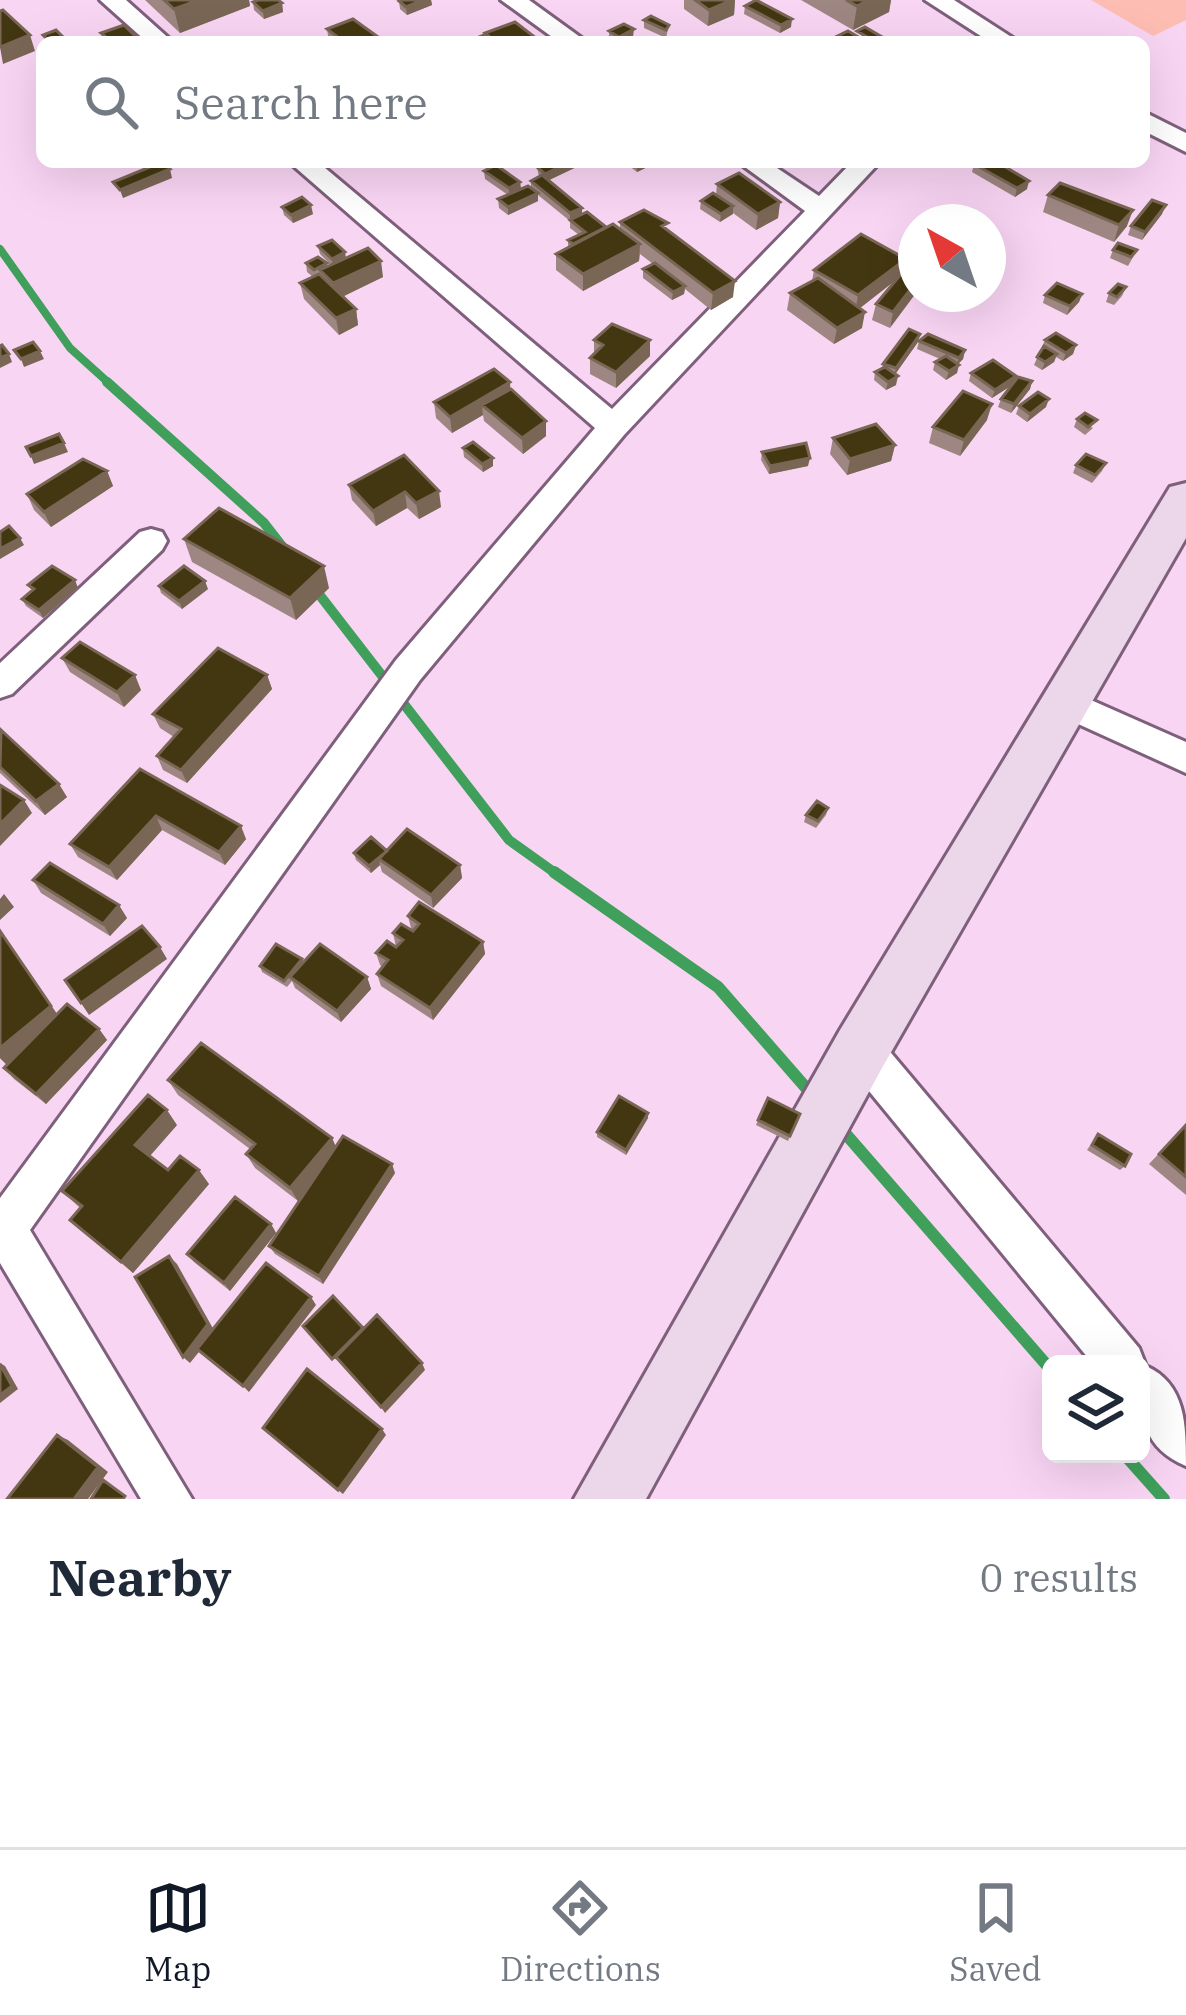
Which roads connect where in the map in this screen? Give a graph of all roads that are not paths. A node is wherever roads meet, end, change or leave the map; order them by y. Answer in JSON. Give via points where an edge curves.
{"nodes":[{"id":1,"x":112,"y":0,"type":"edge"},
{"id":2,"x":513,"y":0,"type":"edge"},
{"id":3,"x":937,"y":0,"type":"edge"},
{"id":4,"x":154,"y":36,"type":"edge"},
{"id":5,"x":566,"y":36,"type":"edge"},
{"id":6,"x":990,"y":36,"type":"edge"},
{"id":7,"x":1150,"y":123,"type":"edge"},
{"id":8,"x":1186,"y":144,"type":"edge"},
{"id":9,"x":309,"y":168,"type":"edge"},
{"id":10,"x":760,"y":168,"type":"edge"},
{"id":11,"x":861,"y":168,"type":"edge"},
{"id":12,"x":820,"y":209,"type":"junction"},
{"id":13,"x":613,"y":427,"type":"junction"},
{"id":14,"x":1184,"y":506,"type":"edge"},
{"id":15,"x":151,"y":542,"type":"dead end"},
{"id":16,"x":8,"y":663,"type":"edge"},
{"id":17,"x":1066,"y":703,"type":"junction"},
{"id":18,"x":1186,"y":758,"type":"edge"},
{"id":19,"x":861,"y":1049,"type":"junction"},
{"id":20,"x":1,"y":1229,"type":"edge"},
{"id":21,"x":1116,"y":1355,"type":"edge"},
{"id":22,"x":1150,"y":1398,"type":"edge"},
{"id":23,"x":1186,"y":1442,"type":"edge"},
{"id":24,"x":168,"y":1499,"type":"edge"},
{"id":25,"x":608,"y":1499,"type":"edge"}],
"edges":[{"from":1,"to":4,"type":"street"},
{"from":2,"to":5,"type":"street"},
{"from":3,"to":6,"type":"street"},
{"from":7,"to":8,"type":"street"},
{"from":9,"to":13,"type":"street"},
{"from":10,"to":12,"type":"street"},
{"from":11,"to":12,"type":"street"},
{"from":12,"to":13,"type":"street"},
{"from":13,"to":20,"type":"street","via":[[408,670]]},
{"from":14,"to":17,"type":"street"},
{"from":15,"to":16,"type":"street"},
{"from":17,"to":18,"type":"street"},
{"from":17,"to":19,"type":"street"},
{"from":19,"to":21,"type":"street"},
{"from":19,"to":25,"type":"street"},
{"from":20,"to":24,"type":"street"},
{"from":22,"to":23,"type":"street"}]}
